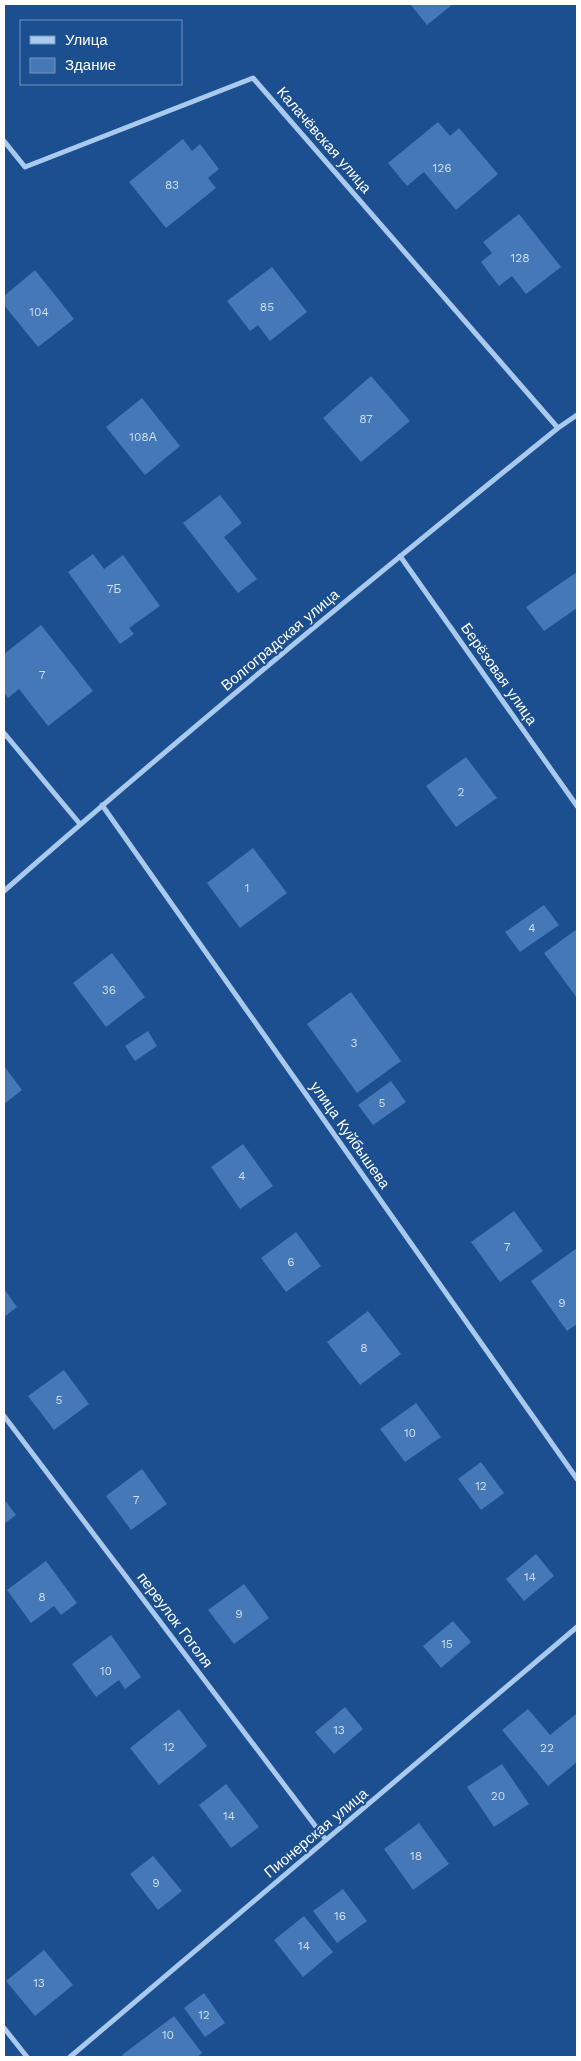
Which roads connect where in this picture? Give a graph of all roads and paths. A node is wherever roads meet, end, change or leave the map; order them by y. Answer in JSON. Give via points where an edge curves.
{"nodes":[{"id":1,"x":4,"y":141,"type":"edge"},
{"id":2,"x":577,"y":415,"type":"edge"},
{"id":3,"x":558,"y":428,"type":"junction"},
{"id":4,"x":400,"y":556,"type":"junction"},
{"id":5,"x":4,"y":733,"type":"edge"},
{"id":6,"x":102,"y":805,"type":"junction"},
{"id":7,"x":577,"y":806,"type":"edge"},
{"id":8,"x":80,"y":824,"type":"junction"},
{"id":9,"x":4,"y":890,"type":"edge"},
{"id":10,"x":4,"y":1416,"type":"edge"},
{"id":11,"x":577,"y":1479,"type":"edge"},
{"id":12,"x":577,"y":1626,"type":"edge"},
{"id":13,"x":326,"y":1840,"type":"junction"},
{"id":14,"x":4,"y":2028,"type":"edge"},
{"id":15,"x":27,"y":2057,"type":"edge"},
{"id":16,"x":70,"y":2057,"type":"edge"}],
"edges":[{"from":1,"to":3,"type":"street","name":"Калачёвская улица","via":[[25,167],[253,78]]},
{"from":2,"to":3,"type":"street","name":"Волгоградская улица"},
{"from":3,"to":4,"type":"street","name":"Волгоградская улица"},
{"from":4,"to":6,"type":"street","name":"Волгоградская улица"},
{"from":4,"to":7,"type":"street","name":"Берёзовая улица"},
{"from":5,"to":8,"type":"street"},
{"from":6,"to":8,"type":"street","name":"Волгоградская улица"},
{"from":6,"to":11,"type":"street","name":"улица Куйбышева"},
{"from":8,"to":9,"type":"street","name":"Волгоградская улица"},
{"from":10,"to":13,"type":"street","name":"переулок Гоголя"},
{"from":12,"to":13,"type":"street","name":"Пионерская улица"},
{"from":13,"to":16,"type":"street","name":"Пионерская улица"},
{"from":14,"to":15,"type":"street"}]}
